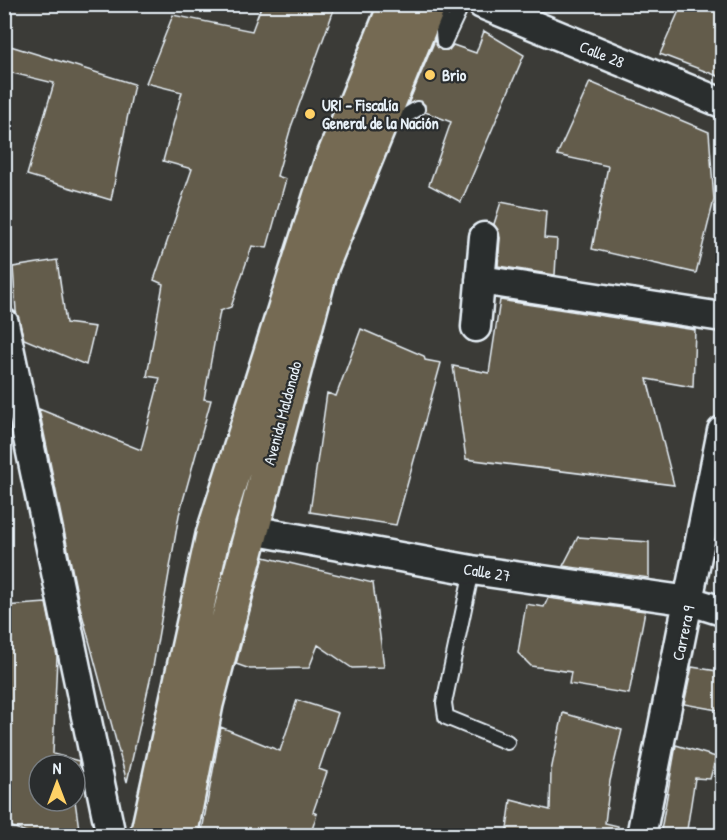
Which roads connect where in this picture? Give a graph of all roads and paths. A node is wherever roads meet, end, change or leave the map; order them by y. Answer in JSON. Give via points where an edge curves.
{"nodes":[{"id":1,"x":396,"y":4,"type":"edge"},
{"id":2,"x":429,"y":4,"type":"edge"},
{"id":3,"x":440,"y":4,"type":"edge"},
{"id":4,"x":462,"y":4,"type":"edge"},
{"id":5,"x":482,"y":4,"type":"edge"},
{"id":6,"x":723,"y":104,"type":"edge"},
{"id":7,"x":417,"y":109,"type":"dead end"},
{"id":8,"x":373,"y":135,"type":"junction"},
{"id":9,"x":484,"y":237,"type":"dead end"},
{"id":10,"x":480,"y":280,"type":"junction"},
{"id":11,"x":723,"y":317,"type":"edge"},
{"id":12,"x":4,"y":323,"type":"edge"},
{"id":13,"x":476,"y":327,"type":"dead end"},
{"id":14,"x":723,"y":431,"type":"edge"},
{"id":15,"x":251,"y":530,"type":"junction"},
{"id":16,"x":472,"y":570,"type":"junction"},
{"id":17,"x":690,"y":601,"type":"junction"},
{"id":18,"x":723,"y":611,"type":"edge"},
{"id":19,"x":507,"y":742,"type":"dead end"},
{"id":20,"x":111,"y":836,"type":"edge"},
{"id":21,"x":147,"y":836,"type":"edge"},
{"id":22,"x":180,"y":836,"type":"edge"},
{"id":23,"x":641,"y":836,"type":"edge"}],
"edges":[{"from":1,"to":21,"type":"main road","name":"Avenida Maldonado","via":[[330,166],[213,535]]},
{"from":2,"to":8,"type":"main road","name":"Avenida Maldonado"},
{"from":3,"to":4,"type":"lane","via":[[444,42]]},
{"from":5,"to":6,"type":"street","name":"Calle 28"},
{"from":7,"to":8,"type":"lane"},
{"from":8,"to":15,"type":"main road","name":"Avenida Maldonado","via":[[322,265]]},
{"from":9,"to":10,"type":"street"},
{"from":10,"to":11,"type":"street"},
{"from":10,"to":13,"type":"street"},
{"from":12,"to":20,"type":"street"},
{"from":14,"to":17,"type":"street","name":"Carrera 9"},
{"from":15,"to":16,"type":"street","name":"Calle 27"},
{"from":15,"to":22,"type":"main road","name":"Avenida Maldonado","via":[[206,704]]},
{"from":16,"to":17,"type":"street","name":"Calle 27"},
{"from":16,"to":19,"type":"lane","via":[[444,703],[447,717]]},
{"from":17,"to":18,"type":"street","name":"Calle 27"},
{"from":17,"to":23,"type":"street","name":"Carrera 9"}]}
